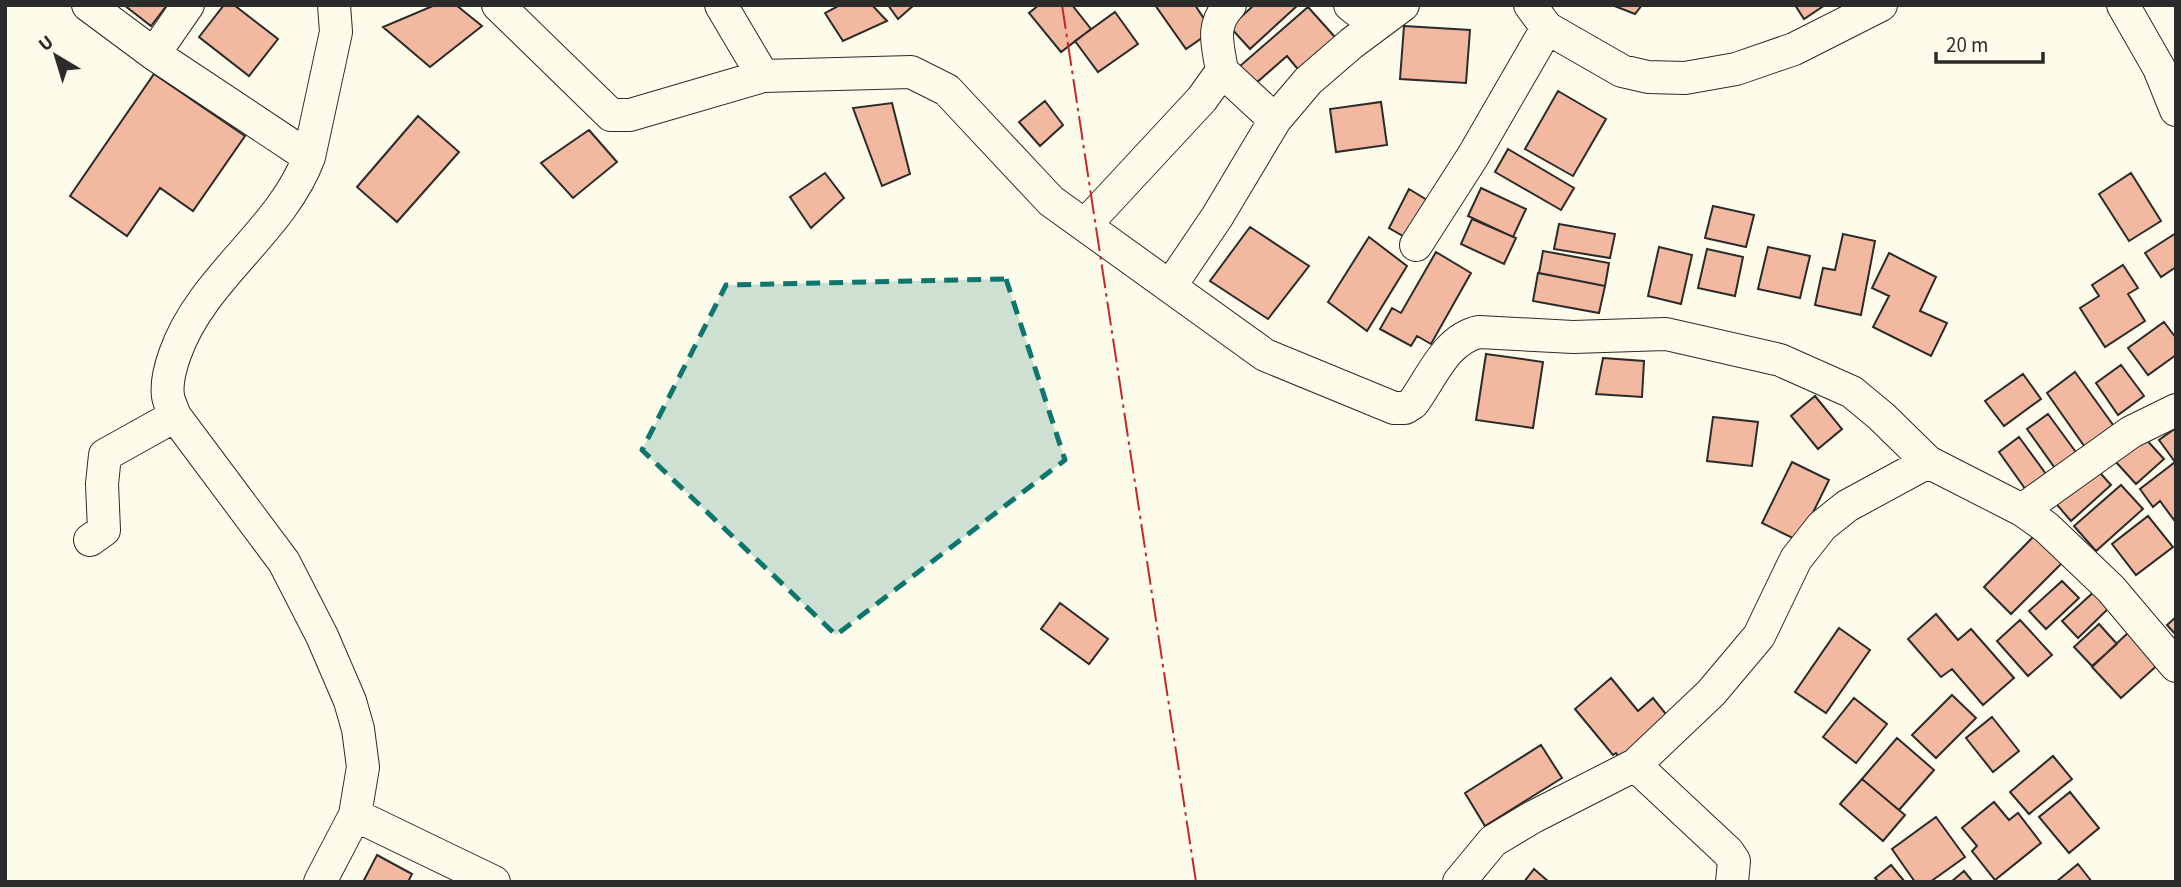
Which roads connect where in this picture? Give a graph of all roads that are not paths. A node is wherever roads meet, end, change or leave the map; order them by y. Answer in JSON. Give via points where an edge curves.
{"nodes":[{"id":1,"x":88,"y":5,"type":"edge"},
{"id":2,"x":188,"y":5,"type":"edge"},
{"id":3,"x":334,"y":5,"type":"edge"},
{"id":4,"x":498,"y":5,"type":"edge"},
{"id":5,"x":1230,"y":5,"type":"edge"},
{"id":6,"x":1350,"y":5,"type":"edge"},
{"id":7,"x":1403,"y":5,"type":"edge"},
{"id":8,"x":1881,"y":5,"type":"edge"},
{"id":9,"x":2123,"y":5,"type":"edge"},
{"id":10,"x":733,"y":10,"type":"edge"},
{"id":11,"x":1539,"y":17,"type":"edge"},
{"id":12,"x":1376,"y":25,"type":"junction"},
{"id":13,"x":154,"y":54,"type":"junction"},
{"id":14,"x":1222,"y":71,"type":"junction"},
{"id":15,"x":763,"y":76,"type":"junction"},
{"id":16,"x":2176,"y":110,"type":"edge"},
{"id":17,"x":1275,"y":120,"type":"junction"},
{"id":18,"x":309,"y":157,"type":"junction"},
{"id":19,"x":1085,"y":225,"type":"junction"},
{"id":20,"x":1416,"y":245,"type":"dead end"},
{"id":21,"x":1171,"y":285,"type":"junction"},
{"id":22,"x":2176,"y":410,"type":"edge"},
{"id":23,"x":175,"y":416,"type":"junction"},
{"id":24,"x":1928,"y":462,"type":"junction"},
{"id":25,"x":2022,"y":510,"type":"junction"},
{"id":26,"x":90,"y":540,"type":"dead end"},
{"id":27,"x":2176,"y":666,"type":"edge"},
{"id":28,"x":1634,"y":765,"type":"junction"},
{"id":29,"x":355,"y":815,"type":"junction"},
{"id":30,"x":320,"y":882,"type":"edge"},
{"id":31,"x":494,"y":882,"type":"edge"},
{"id":32,"x":1459,"y":882,"type":"edge"},
{"id":33,"x":1732,"y":882,"type":"edge"}],
"edges":[{"from":1,"to":13,"type":"street"},
{"from":2,"to":13,"type":"street"},
{"from":3,"to":18,"type":"street","via":[[336,32]]},
{"from":4,"to":15,"type":"street","via":[[611,115],[630,116]]},
{"from":5,"to":14,"type":"street","via":[[1219,16],[1217,27]]},
{"from":6,"to":12,"type":"street"},
{"from":7,"to":12,"type":"street"},
{"from":8,"to":11,"type":"street","via":[[1794,49],[1736,69],[1685,78],[1622,71]]},
{"from":9,"to":16,"type":"street","via":[[2159,68]]},
{"from":10,"to":15,"type":"street"},
{"from":11,"to":20,"type":"street","via":[[1473,156]]},
{"from":12,"to":17,"type":"street","via":[[1308,81]]},
{"from":13,"to":18,"type":"street"},
{"from":14,"to":17,"type":"street"},
{"from":14,"to":19,"type":"street","via":[[1202,99]]},
{"from":15,"to":19,"type":"street","via":[[911,72],[925,78],[947,90],[1051,201]]},
{"from":17,"to":21,"type":"street"},
{"from":18,"to":23,"type":"street","via":[[285,202],[183,330],[169,371],[168,397]]},
{"from":19,"to":21,"type":"street"},
{"from":21,"to":24,"type":"street","via":[[1265,355],[1394,408],[1413,403],[1448,350],[1467,334],[1666,334],[1780,360],[1852,392]]},
{"from":22,"to":25,"type":"street","via":[[2131,432]]},
{"from":23,"to":26,"type":"street","via":[[105,455],[104,530]]},
{"from":23,"to":29,"type":"street","via":[[284,562],[322,636],[358,729],[363,767]]},
{"from":24,"to":25,"type":"street"},
{"from":24,"to":28,"type":"street","via":[[1847,506],[1822,526],[1796,559],[1759,636],[1711,693]]},
{"from":25,"to":27,"type":"street","via":[[2111,589]]},
{"from":28,"to":32,"type":"street","via":[[1493,841]]},
{"from":28,"to":33,"type":"street","via":[[1728,852],[1734,861]]},
{"from":29,"to":30,"type":"street"},
{"from":29,"to":31,"type":"street"}]}
